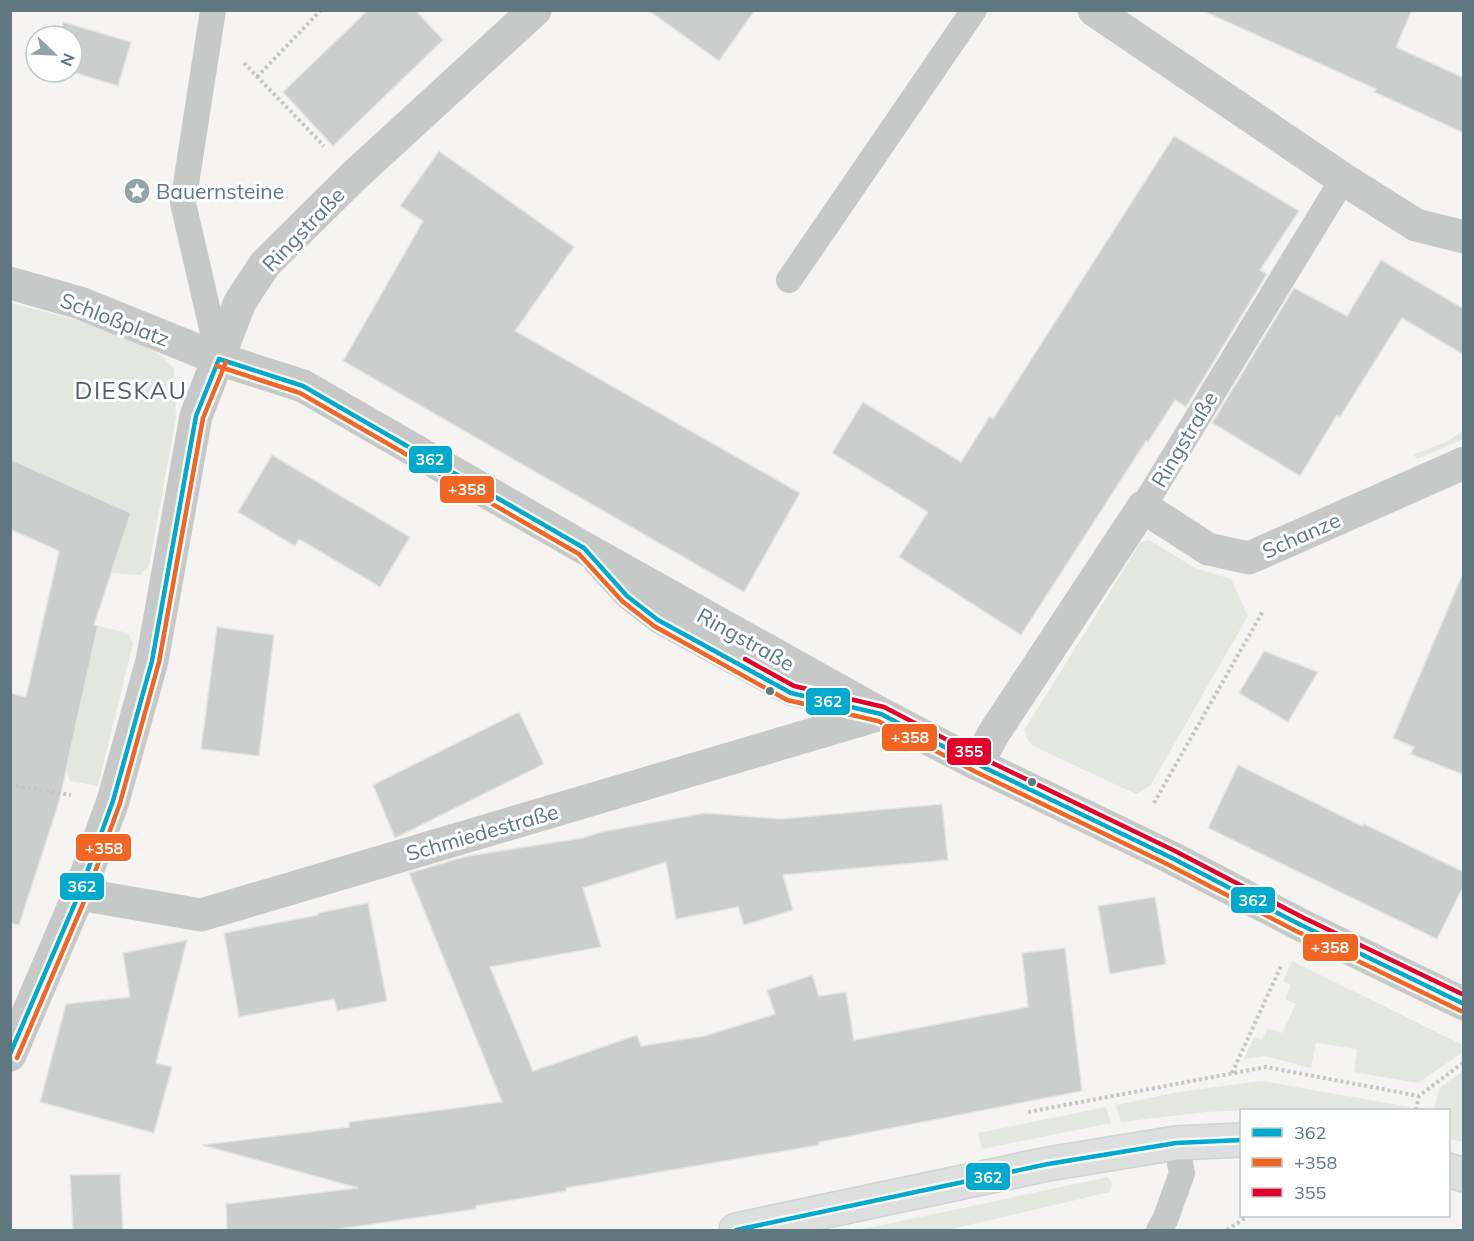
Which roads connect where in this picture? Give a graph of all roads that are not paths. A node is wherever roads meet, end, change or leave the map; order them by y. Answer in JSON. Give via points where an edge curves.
{"nodes":[{"id":1,"x":535,"y":10,"type":"edge"},
{"id":2,"x":974,"y":10,"type":"edge"},
{"id":3,"x":1094,"y":10,"type":"edge"},
{"id":4,"x":212,"y":19,"type":"edge"},
{"id":5,"x":1343,"y":179,"type":"junction"},
{"id":6,"x":1464,"y":237,"type":"edge"},
{"id":7,"x":789,"y":280,"type":"dead end"},
{"id":8,"x":10,"y":283,"type":"edge"},
{"id":9,"x":219,"y":359,"type":"junction"},
{"id":10,"x":1464,"y":463,"type":"edge"},
{"id":11,"x":1143,"y":507,"type":"junction"},
{"id":12,"x":881,"y":714,"type":"junction"},
{"id":13,"x":977,"y":764,"type":"junction"},
{"id":14,"x":80,"y":894,"type":"junction"},
{"id":15,"x":1464,"y":1004,"type":"edge"},
{"id":16,"x":10,"y":1055,"type":"edge"},
{"id":17,"x":1240,"y":1140,"type":"edge"},
{"id":18,"x":1176,"y":1143,"type":"junction"},
{"id":19,"x":736,"y":1230,"type":"edge"},
{"id":20,"x":1159,"y":1230,"type":"edge"}],
"edges":[{"from":1,"to":9,"type":"street","name":"Ringstraße","via":[[265,264],[240,302]]},
{"from":2,"to":7,"type":"lane"},
{"from":3,"to":5,"type":"street"},
{"from":4,"to":9,"type":"lane","via":[[183,203]]},
{"from":5,"to":6,"type":"street","via":[[1416,225]]},
{"from":5,"to":11,"type":"lane","name":"Ringstraße"},
{"from":8,"to":9,"type":"street","name":"Schloßplatz","via":[[80,303]]},
{"from":9,"to":12,"type":"street","name":"Ringstraße","via":[[303,386]]},
{"from":9,"to":14,"type":"street","via":[[195,417],[152,661],[113,801]]},
{"from":10,"to":11,"type":"street","name":"Schanze","via":[[1249,558],[1208,549]]},
{"from":11,"to":13,"type":"street","name":"Ringstraße"},
{"from":12,"to":13,"type":"street","name":"Ringstraße"},
{"from":12,"to":14,"type":"street","name":"Schmiedestraße","via":[[201,915]]},
{"from":13,"to":15,"type":"street"},
{"from":14,"to":16,"type":"street"},
{"from":17,"to":18,"type":"main road"},
{"from":18,"to":19,"type":"main road","via":[[1048,1164]]},
{"from":18,"to":20,"type":"lane","via":[[1182,1173]]}]}
